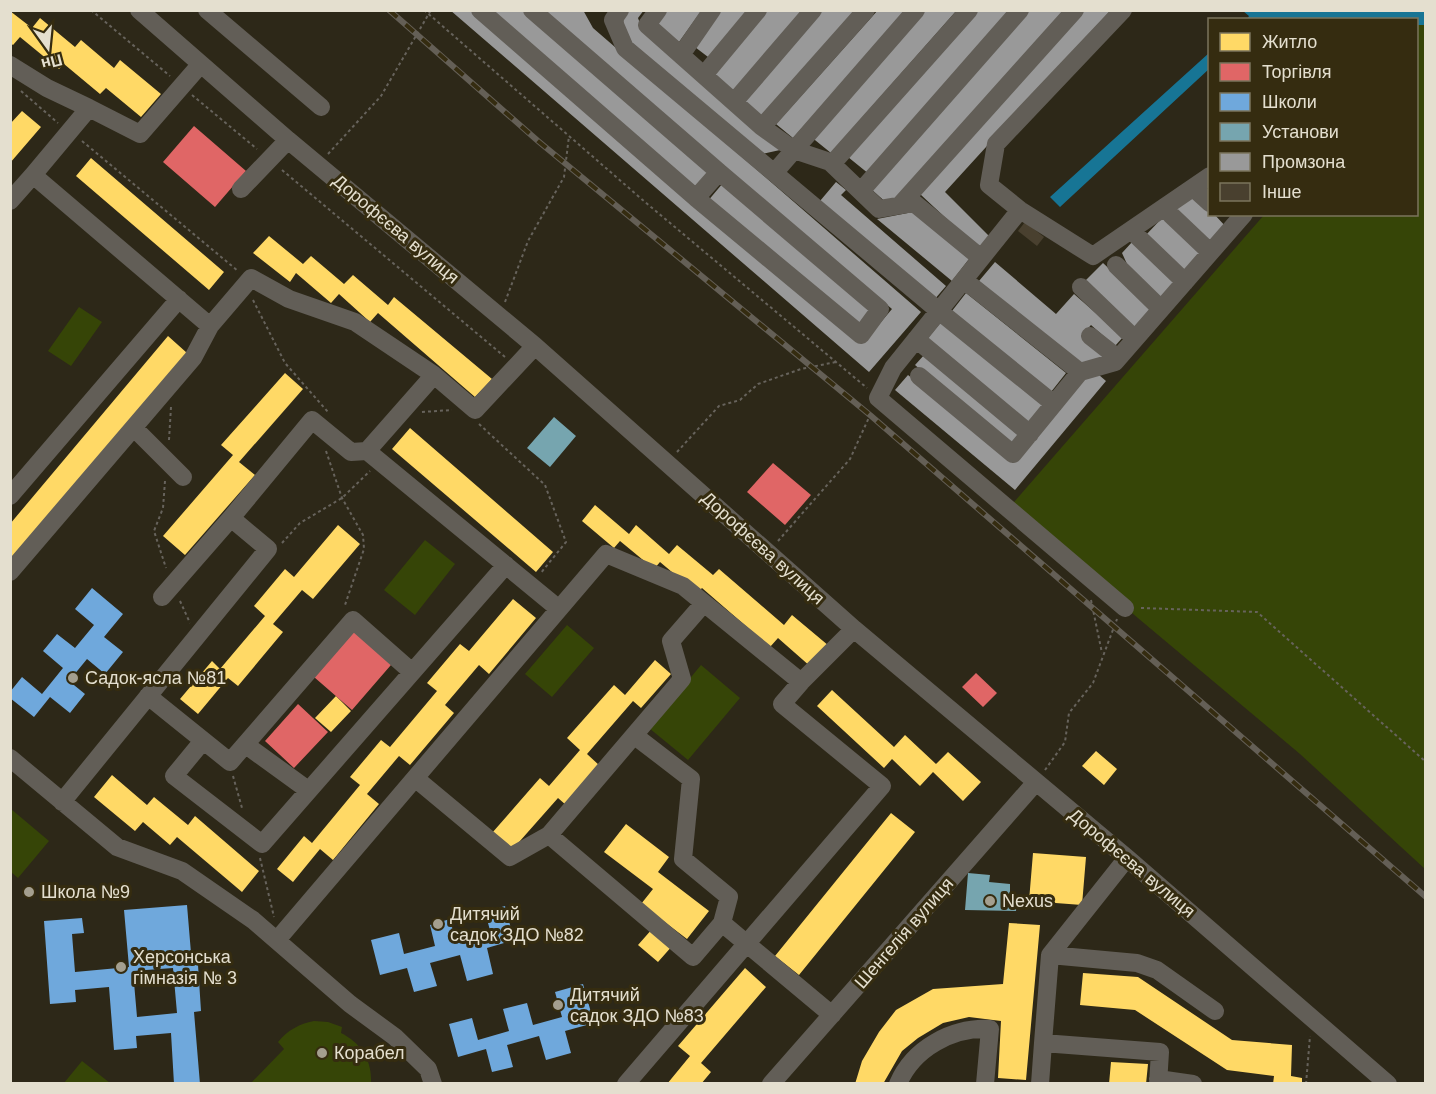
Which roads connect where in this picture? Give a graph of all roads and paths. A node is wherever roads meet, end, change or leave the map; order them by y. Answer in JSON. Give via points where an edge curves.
{"nodes":[{"id":1,"x":91,"y":10,"type":"edge"},
{"id":2,"x":139,"y":10,"type":"edge"},
{"id":3,"x":207,"y":10,"type":"edge"},
{"id":4,"x":424,"y":10,"type":"edge"},
{"id":5,"x":480,"y":10,"type":"edge"},
{"id":6,"x":532,"y":10,"type":"edge"},
{"id":7,"x":658,"y":10,"type":"edge"},
{"id":8,"x":712,"y":10,"type":"edge"},
{"id":9,"x":758,"y":10,"type":"edge"},
{"id":10,"x":813,"y":10,"type":"edge"},
{"id":11,"x":866,"y":10,"type":"edge"},
{"id":12,"x":916,"y":10,"type":"edge"},
{"id":13,"x":969,"y":10,"type":"edge"},
{"id":14,"x":1020,"y":10,"type":"edge"},
{"id":15,"x":1075,"y":10,"type":"edge"},
{"id":16,"x":1123,"y":10,"type":"edge"},
{"id":17,"x":430,"y":12,"type":"edge"},
{"id":18,"x":612,"y":14,"type":"edge"},
{"id":19,"x":681,"y":55,"type":"junction"},
{"id":20,"x":10,"y":65,"type":"edge"},
{"id":21,"x":200,"y":65,"type":"junction"},
{"id":22,"x":704,"y":75,"type":"junction"},
{"id":23,"x":182,"y":86,"type":"junction"},
{"id":24,"x":18,"y":88,"type":"dead end"},
{"id":25,"x":734,"y":102,"type":"junction"},
{"id":26,"x":321,"y":107,"type":"dead end"},
{"id":27,"x":89,"y":108,"type":"junction"},
{"id":28,"x":762,"y":127,"type":"junction"},
{"id":29,"x":69,"y":132,"type":"junction"},
{"id":30,"x":570,"y":136,"type":"junction"},
{"id":31,"x":288,"y":140,"type":"junction"},
{"id":32,"x":794,"y":150,"type":"junction"},
{"id":33,"x":270,"y":159,"type":"junction"},
{"id":34,"x":832,"y":164,"type":"junction"},
{"id":35,"x":318,"y":165,"type":"junction"},
{"id":36,"x":719,"y":172,"type":"junction"},
{"id":37,"x":774,"y":173,"type":"junction"},
{"id":38,"x":33,"y":175,"type":"junction"},
{"id":39,"x":1208,"y":177,"type":"edge"},
{"id":40,"x":241,"y":189,"type":"dead end"},
{"id":41,"x":861,"y":191,"type":"junction"},
{"id":42,"x":696,"y":198,"type":"junction"},
{"id":43,"x":10,"y":201,"type":"edge"},
{"id":44,"x":900,"y":205,"type":"junction"},
{"id":45,"x":1020,"y":210,"type":"junction"},
{"id":46,"x":1172,"y":215,"type":"dead end"},
{"id":47,"x":1233,"y":218,"type":"edge"},
{"id":48,"x":1137,"y":236,"type":"dead end"},
{"id":49,"x":1210,"y":252,"type":"junction"},
{"id":50,"x":981,"y":258,"type":"junction"},
{"id":51,"x":1116,"y":266,"type":"dead end"},
{"id":52,"x":964,"y":280,"type":"junction"},
{"id":53,"x":1185,"y":282,"type":"junction"},
{"id":54,"x":245,"y":284,"type":"junction"},
{"id":55,"x":1081,"y":287,"type":"dead end"},
{"id":56,"x":179,"y":299,"type":"junction"},
{"id":57,"x":1161,"y":309,"type":"junction"},
{"id":58,"x":939,"y":311,"type":"junction"},
{"id":59,"x":500,"y":316,"type":"junction"},
{"id":60,"x":210,"y":326,"type":"junction"},
{"id":61,"x":1090,"y":336,"type":"dead end"},
{"id":62,"x":916,"y":339,"type":"junction"},
{"id":63,"x":1135,"y":339,"type":"junction"},
{"id":64,"x":535,"y":346,"type":"junction"},
{"id":65,"x":1118,"y":358,"type":"junction"},
{"id":66,"x":836,"y":362,"type":"junction"},
{"id":67,"x":516,"y":366,"type":"junction"},
{"id":68,"x":1080,"y":372,"type":"junction"},
{"id":69,"x":434,"y":375,"type":"junction"},
{"id":70,"x":919,"y":376,"type":"dead end"},
{"id":71,"x":316,"y":398,"type":"junction"},
{"id":72,"x":878,"y":398,"type":"junction"},
{"id":73,"x":1054,"y":404,"type":"junction"},
{"id":74,"x":452,"y":410,"type":"dead end"},
{"id":75,"x":416,"y":412,"type":"dead end"},
{"id":76,"x":329,"y":413,"type":"dead end"},
{"id":77,"x":312,"y":420,"type":"junction"},
{"id":78,"x":475,"y":420,"type":"dead end"},
{"id":79,"x":134,"y":428,"type":"junction"},
{"id":80,"x":1030,"y":434,"type":"junction"},
{"id":81,"x":325,"y":449,"type":"dead end"},
{"id":82,"x":373,"y":456,"type":"junction"},
{"id":83,"x":668,"y":463,"type":"junction"},
{"id":84,"x":183,"y":477,"type":"dead end"},
{"id":85,"x":10,"y":496,"type":"edge"},
{"id":86,"x":342,"y":498,"type":"junction"},
{"id":87,"x":231,"y":518,"type":"junction"},
{"id":88,"x":276,"y":549,"type":"dead end"},
{"id":89,"x":769,"y":553,"type":"junction"},
{"id":90,"x":506,"y":565,"type":"junction"},
{"id":91,"x":10,"y":572,"type":"edge"},
{"id":92,"x":1085,"y":574,"type":"junction"},
{"id":93,"x":539,"y":575,"type":"dead end"},
{"id":94,"x":162,"y":597,"type":"dead end"},
{"id":95,"x":704,"y":603,"type":"junction"},
{"id":96,"x":1125,"y":608,"type":"junction"},
{"id":97,"x":559,"y":609,"type":"junction"},
{"id":98,"x":348,"y":626,"type":"junction"},
{"id":99,"x":854,"y":629,"type":"junction"},
{"id":100,"x":1102,"y":654,"type":"junction"},
{"id":101,"x":412,"y":672,"type":"junction"},
{"id":102,"x":801,"y":682,"type":"junction"},
{"id":103,"x":148,"y":696,"type":"junction"},
{"id":104,"x":635,"y":736,"type":"junction"},
{"id":105,"x":202,"y":742,"type":"junction"},
{"id":106,"x":246,"y":745,"type":"junction"},
{"id":107,"x":10,"y":758,"type":"edge"},
{"id":108,"x":1425,"y":762,"type":"edge"},
{"id":109,"x":415,"y":778,"type":"junction"},
{"id":110,"x":1036,"y":782,"type":"junction"},
{"id":111,"x":308,"y":790,"type":"junction"},
{"id":112,"x":62,"y":802,"type":"junction"},
{"id":113,"x":549,"y":835,"type":"junction"},
{"id":114,"x":1127,"y":858,"type":"junction"},
{"id":115,"x":722,"y":923,"type":"junction"},
{"id":116,"x":277,"y":940,"type":"junction"},
{"id":117,"x":746,"y":944,"type":"junction"},
{"id":118,"x":1050,"y":955,"type":"junction"},
{"id":119,"x":1215,"y":1011,"type":"dead end"},
{"id":120,"x":832,"y":1015,"type":"junction"},
{"id":121,"x":1310,"y":1034,"type":"dead end"},
{"id":122,"x":1043,"y":1043,"type":"junction"},
{"id":123,"x":1158,"y":1081,"type":"edge"},
{"id":124,"x":433,"y":1083,"type":"edge"},
{"id":125,"x":626,"y":1083,"type":"edge"},
{"id":126,"x":771,"y":1083,"type":"edge"},
{"id":127,"x":898,"y":1083,"type":"edge"},
{"id":128,"x":985,"y":1083,"type":"edge"},
{"id":129,"x":1040,"y":1083,"type":"edge"},
{"id":130,"x":1193,"y":1083,"type":"edge"},
{"id":131,"x":1306,"y":1083,"type":"edge"},
{"id":132,"x":1388,"y":1083,"type":"edge"}],
"edges":[{"from":1,"to":23,"type":"path"},
{"from":2,"to":21,"type":"street","name":"Дорофєєва вулиця"},
{"from":3,"to":26,"type":"street"},
{"from":4,"to":17,"type":"path"},
{"from":5,"to":42,"type":"street"},
{"from":6,"to":36,"type":"street"},
{"from":7,"to":19,"type":"street","via":[[647,25]]},
{"from":8,"to":19,"type":"street"},
{"from":9,"to":22,"type":"street"},
{"from":10,"to":25,"type":"street"},
{"from":11,"to":28,"type":"street"},
{"from":12,"to":32,"type":"street"},
{"from":13,"to":34,"type":"street"},
{"from":14,"to":41,"type":"street"},
{"from":15,"to":44,"type":"street"},
{"from":16,"to":45,"type":"street","via":[[996,144],[989,185]]},
{"from":17,"to":30,"type":"path"},
{"from":17,"to":35,"type":"path","via":[[381,96]]},
{"from":18,"to":37,"type":"street","via":[[625,48]]},
{"from":19,"to":22,"type":"street"},
{"from":20,"to":27,"type":"street"},
{"from":21,"to":23,"type":"street"},
{"from":21,"to":31,"type":"street","name":"Дорофєєва вулиця"},
{"from":22,"to":25,"type":"street"},
{"from":23,"to":27,"type":"street","via":[[140,134]]},
{"from":23,"to":33,"type":"path"},
{"from":24,"to":29,"type":"path"},
{"from":25,"to":28,"type":"street"},
{"from":27,"to":29,"type":"street"},
{"from":28,"to":32,"type":"street"},
{"from":29,"to":38,"type":"street"},
{"from":29,"to":54,"type":"path","via":[[237,268]]},
{"from":30,"to":59,"type":"path","via":[[564,177],[528,241]]},
{"from":30,"to":66,"type":"path"},
{"from":31,"to":33,"type":"street"},
{"from":31,"to":35,"type":"street","name":"Дорофєєва вулиця"},
{"from":32,"to":34,"type":"street"},
{"from":32,"to":37,"type":"street"},
{"from":33,"to":40,"type":"street"},
{"from":33,"to":67,"type":"path"},
{"from":34,"to":41,"type":"street"},
{"from":35,"to":59,"type":"street","name":"Дорофєєва вулиця"},
{"from":36,"to":42,"type":"street"},
{"from":36,"to":42,"type":"street","via":[[880,309],[861,335]]},
{"from":37,"to":58,"type":"street"},
{"from":38,"to":43,"type":"street"},
{"from":38,"to":56,"type":"street"},
{"from":39,"to":45,"type":"street","via":[[1093,256]]},
{"from":41,"to":44,"type":"street","via":[[879,209]]},
{"from":44,"to":50,"type":"street","via":[[914,202]]},
{"from":45,"to":50,"type":"street"},
{"from":46,"to":49,"type":"street"},
{"from":47,"to":49,"type":"street"},
{"from":48,"to":53,"type":"street"},
{"from":49,"to":53,"type":"street"},
{"from":50,"to":52,"type":"street"},
{"from":51,"to":57,"type":"street"},
{"from":52,"to":58,"type":"street"},
{"from":52,"to":68,"type":"street"},
{"from":53,"to":57,"type":"street"},
{"from":54,"to":60,"type":"street"},
{"from":54,"to":69,"type":"street","via":[[251,278],[289,298],[355,322]]},
{"from":54,"to":71,"type":"path","via":[[285,363]]},
{"from":55,"to":63,"type":"street"},
{"from":56,"to":60,"type":"street"},
{"from":56,"to":85,"type":"street"},
{"from":57,"to":63,"type":"street"},
{"from":58,"to":62,"type":"street"},
{"from":58,"to":73,"type":"street"},
{"from":59,"to":64,"type":"street","name":"Дорофєєва вулиця"},
{"from":60,"to":79,"type":"street","via":[[193,358]]},
{"from":61,"to":65,"type":"street"},
{"from":62,"to":72,"type":"street","via":[[893,368]]},
{"from":62,"to":80,"type":"street"},
{"from":63,"to":65,"type":"street"},
{"from":64,"to":67,"type":"street"},
{"from":64,"to":83,"type":"street","name":"Дорофєєва вулиця"},
{"from":65,"to":68,"type":"street"},
{"from":66,"to":72,"type":"path"},
{"from":66,"to":83,"type":"path","via":[[758,384],[740,400],[719,406]]},
{"from":67,"to":69,"type":"street","via":[[475,410]]},
{"from":68,"to":73,"type":"street"},
{"from":69,"to":82,"type":"street"},
{"from":70,"to":80,"type":"street","via":[[1013,454]]},
{"from":71,"to":76,"type":"path"},
{"from":71,"to":77,"type":"path"},
{"from":72,"to":89,"type":"path","via":[[850,459]]},
{"from":72,"to":92,"type":"street"},
{"from":73,"to":80,"type":"street"},
{"from":74,"to":75,"type":"path"},
{"from":77,"to":82,"type":"street","via":[[351,452]]},
{"from":77,"to":87,"type":"street"},
{"from":78,"to":93,"type":"path","via":[[545,485],[566,542]]},
{"from":79,"to":84,"type":"street"},
{"from":79,"to":91,"type":"street"},
{"from":81,"to":86,"type":"path"},
{"from":82,"to":86,"type":"path"},
{"from":82,"to":90,"type":"street"},
{"from":83,"to":89,"type":"street","name":"Дорофєєва вулиця"},
{"from":86,"to":88,"type":"path","via":[[300,523]]},
{"from":86,"to":98,"type":"path","via":[[363,536],[364,549],[341,618]]},
{"from":87,"to":94,"type":"street"},
{"from":87,"to":103,"type":"street","via":[[268,549]]},
{"from":89,"to":99,"type":"street","name":"Дорофєєва вулиця"},
{"from":90,"to":97,"type":"street"},
{"from":90,"to":101,"type":"street"},
{"from":92,"to":96,"type":"street"},
{"from":92,"to":100,"type":"path"},
{"from":95,"to":97,"type":"street","via":[[683,586],[606,554]]},
{"from":95,"to":102,"type":"street"},
{"from":95,"to":104,"type":"street","via":[[671,641],[682,679]]},
{"from":96,"to":100,"type":"path","via":[[1113,624]]},
{"from":96,"to":108,"type":"path","via":[[1257,612]]},
{"from":97,"to":109,"type":"street"},
{"from":98,"to":101,"type":"street","via":[[353,620]]},
{"from":98,"to":106,"type":"street"},
{"from":99,"to":102,"type":"street"},
{"from":99,"to":110,"type":"street","name":"Дорофєєва вулиця"},
{"from":100,"to":110,"type":"path","via":[[1094,683],[1069,713],[1065,742]]},
{"from":101,"to":111,"type":"street"},
{"from":102,"to":117,"type":"street","via":[[782,704],[882,786]]},
{"from":103,"to":105,"type":"street"},
{"from":103,"to":112,"type":"street"},
{"from":104,"to":113,"type":"street"},
{"from":104,"to":115,"type":"street","via":[[691,779],[683,859],[729,897]]},
{"from":105,"to":106,"type":"street","via":[[230,762]]},
{"from":105,"to":111,"type":"street","via":[[174,776],[262,844]]},
{"from":106,"to":111,"type":"street"},
{"from":107,"to":112,"type":"street"},
{"from":109,"to":113,"type":"street","via":[[510,857]]},
{"from":109,"to":116,"type":"street"},
{"from":110,"to":114,"type":"street","name":"Дорофєєва вулиця"},
{"from":110,"to":120,"type":"street","name":"Шенгелія вулиця"},
{"from":112,"to":116,"type":"street","via":[[117,847],[182,871]]},
{"from":113,"to":115,"type":"street","via":[[693,957]]},
{"from":114,"to":118,"type":"street"},
{"from":114,"to":132,"type":"street","name":"Дорофєєва вулиця"},
{"from":115,"to":117,"type":"street"},
{"from":116,"to":124,"type":"street","via":[[350,1004],[395,1037],[428,1069]]},
{"from":117,"to":120,"type":"street"},
{"from":117,"to":125,"type":"street"},
{"from":118,"to":119,"type":"street","via":[[1137,963],[1157,970]]},
{"from":118,"to":122,"type":"street"},
{"from":120,"to":126,"type":"street","name":"Шенгелія вулиця"},
{"from":121,"to":131,"type":"path"},
{"from":122,"to":123,"type":"street","via":[[1160,1052]]},
{"from":122,"to":129,"type":"street"},
{"from":123,"to":130,"type":"street"},
{"from":127,"to":128,"type":"street","via":[[911,1062],[927,1048],[973,1028],[990,1029]]}]}
